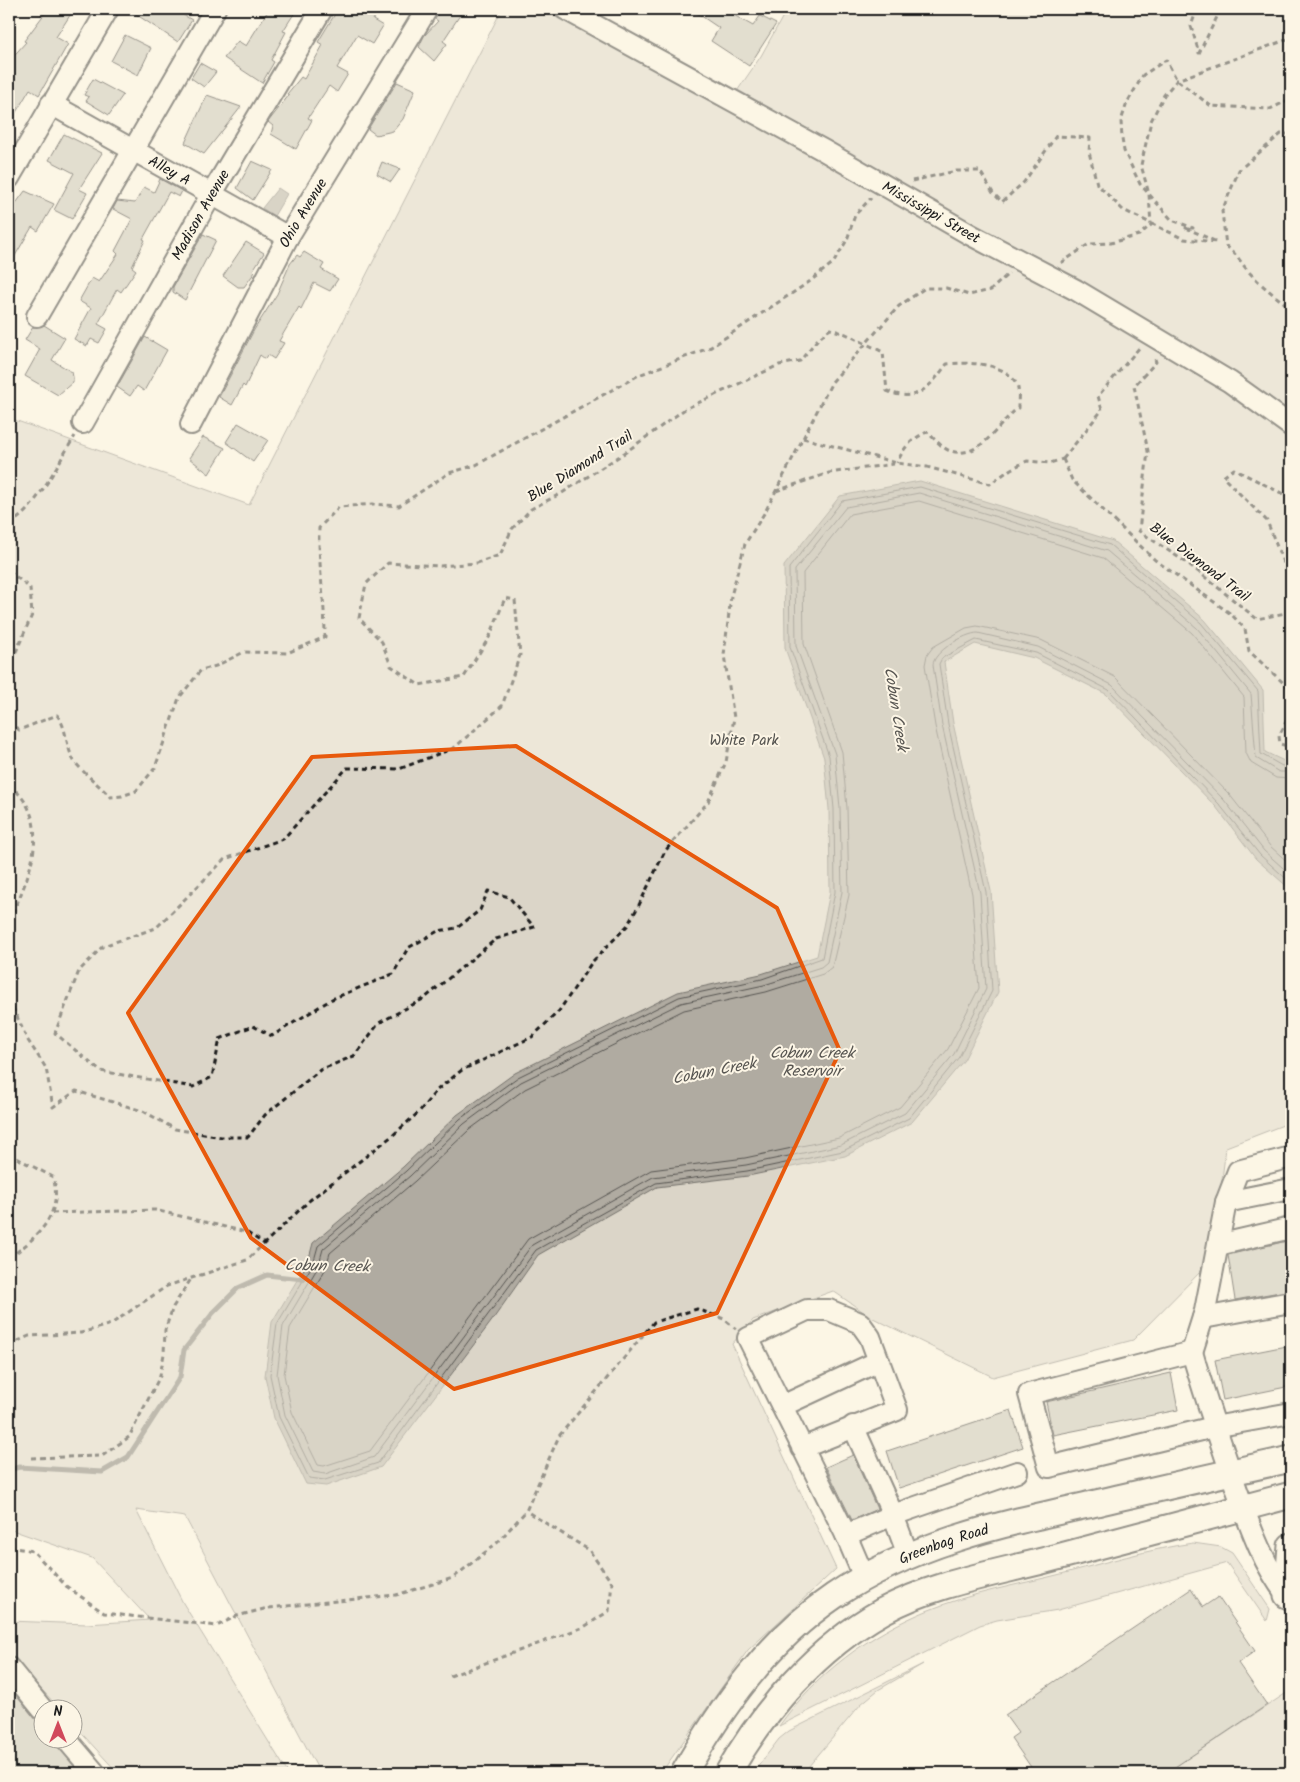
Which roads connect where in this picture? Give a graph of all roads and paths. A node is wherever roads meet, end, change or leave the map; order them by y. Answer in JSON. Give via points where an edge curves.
{"nodes":[{"id":1,"x":108,"y":9,"type":"edge"},
{"id":2,"x":215,"y":9,"type":"edge"},
{"id":3,"x":322,"y":9,"type":"edge"},
{"id":4,"x":428,"y":9,"type":"edge"},
{"id":5,"x":565,"y":9,"type":"edge"},
{"id":6,"x":1196,"y":9,"type":"edge"},
{"id":7,"x":1221,"y":9,"type":"edge"},
{"id":8,"x":1291,"y":38,"type":"edge"},
{"id":9,"x":1177,"y":80,"type":"junction"},
{"id":10,"x":1291,"y":99,"type":"edge"},
{"id":11,"x":51,"y":104,"type":"junction"},
{"id":12,"x":1291,"y":134,"type":"edge"},
{"id":13,"x":132,"y":150,"type":"junction"},
{"id":14,"x":9,"y":178,"type":"edge"},
{"id":15,"x":885,"y":186,"type":"junction"},
{"id":16,"x":1149,"y":194,"type":"junction"},
{"id":17,"x":211,"y":195,"type":"junction"},
{"id":18,"x":1151,"y":225,"type":"junction"},
{"id":19,"x":288,"y":237,"type":"junction"},
{"id":20,"x":1023,"y":260,"type":"junction"},
{"id":21,"x":1046,"y":273,"type":"junction"},
{"id":22,"x":1291,"y":308,"type":"edge"},
{"id":23,"x":38,"y":316,"type":"dead end"},
{"id":24,"x":866,"y":345,"type":"junction"},
{"id":25,"x":1146,"y":347,"type":"dead end"},
{"id":26,"x":1154,"y":355,"type":"dead end"},
{"id":27,"x":84,"y":423,"type":"joint"},
{"id":28,"x":191,"y":424,"type":"dead end"},
{"id":29,"x":1291,"y":426,"type":"edge"},
{"id":30,"x":802,"y":438,"type":"junction"},
{"id":31,"x":1063,"y":459,"type":"junction"},
{"id":32,"x":897,"y":463,"type":"junction"},
{"id":33,"x":776,"y":491,"type":"junction"},
{"id":34,"x":1291,"y":498,"type":"edge"},
{"id":35,"x":9,"y":524,"type":"edge"},
{"id":36,"x":9,"y":571,"type":"edge"},
{"id":37,"x":1291,"y":582,"type":"edge"},
{"id":38,"x":1291,"y":609,"type":"edge"},
{"id":39,"x":9,"y":668,"type":"edge"},
{"id":40,"x":1291,"y":690,"type":"edge"},
{"id":41,"x":1291,"y":712,"type":"edge"},
{"id":42,"x":9,"y":721,"type":"edge"},
{"id":43,"x":1291,"y":747,"type":"edge"},
{"id":44,"x":9,"y":785,"type":"edge"},
{"id":45,"x":9,"y":921,"type":"edge"},
{"id":46,"x":9,"y":999,"type":"edge"},
{"id":47,"x":9,"y":1154,"type":"edge"},
{"id":48,"x":1291,"y":1158,"type":"edge"},
{"id":49,"x":1291,"y":1189,"type":"edge"},
{"id":50,"x":1226,"y":1202,"type":"junction"},
{"id":51,"x":52,"y":1213,"type":"junction"},
{"id":52,"x":1291,"y":1228,"type":"edge"},
{"id":53,"x":263,"y":1243,"type":"junction"},
{"id":54,"x":1218,"y":1245,"type":"junction"},
{"id":55,"x":9,"y":1258,"type":"edge"},
{"id":56,"x":191,"y":1278,"type":"junction"},
{"id":57,"x":1291,"y":1302,"type":"edge"},
{"id":58,"x":1203,"y":1318,"type":"junction"},
{"id":59,"x":748,"y":1338,"type":"junction"},
{"id":60,"x":9,"y":1345,"type":"edge"},
{"id":61,"x":1192,"y":1352,"type":"junction"},
{"id":62,"x":879,"y":1362,"type":"junction"},
{"id":63,"x":782,"y":1406,"type":"junction"},
{"id":64,"x":1291,"y":1413,"type":"edge"},
{"id":65,"x":853,"y":1426,"type":"junction"},
{"id":66,"x":1214,"y":1427,"type":"junction"},
{"id":67,"x":802,"y":1448,"type":"junction"},
{"id":68,"x":31,"y":1458,"type":"dead end"},
{"id":69,"x":1291,"y":1458,"type":"edge"},
{"id":70,"x":1017,"y":1472,"type":"dead end"},
{"id":71,"x":1231,"y":1472,"type":"junction"},
{"id":72,"x":1291,"y":1495,"type":"edge"},
{"id":73,"x":1243,"y":1507,"type":"junction"},
{"id":74,"x":526,"y":1511,"type":"junction"},
{"id":75,"x":893,"y":1515,"type":"junction"},
{"id":76,"x":846,"y":1535,"type":"junction"},
{"id":77,"x":9,"y":1546,"type":"edge"},
{"id":78,"x":1291,"y":1546,"type":"edge"},
{"id":79,"x":908,"y":1555,"type":"junction"},
{"id":80,"x":864,"y":1577,"type":"junction"},
{"id":81,"x":1289,"y":1598,"type":"edge"},
{"id":82,"x":9,"y":1668,"type":"edge"},
{"id":83,"x":450,"y":1676,"type":"dead end"},
{"id":84,"x":35,"y":1700,"type":"edge"},
{"id":85,"x":75,"y":1750,"type":"edge"},
{"id":86,"x":95,"y":1773,"type":"edge"},
{"id":87,"x":684,"y":1773,"type":"edge"},
{"id":88,"x":728,"y":1773,"type":"edge"}],
"edges":[{"from":1,"to":11,"type":"street"},
{"from":2,"to":13,"type":"street"},
{"from":3,"to":17,"type":"street","name":"Madison Avenue"},
{"from":4,"to":19,"type":"street","name":"Ohio Avenue"},
{"from":5,"to":15,"type":"street","name":"Mississippi Street"},
{"from":6,"to":7,"type":"path","via":[[1191,26],[1199,53]]},
{"from":8,"to":9,"type":"path"},
{"from":9,"to":10,"type":"path","via":[[1211,106],[1270,109]]},
{"from":9,"to":16,"type":"path","via":[[1164,95],[1151,121],[1142,165]]},
{"from":9,"to":16,"type":"path","via":[[1166,60],[1143,75],[1121,121],[1124,150],[1140,184]]},
{"from":11,"to":13,"type":"street","name":"Alley A"},
{"from":11,"to":14,"type":"street"},
{"from":12,"to":22,"type":"path","via":[[1280,134],[1239,170],[1222,211],[1226,246],[1259,283]]},
{"from":13,"to":17,"type":"street","name":"Alley A"},
{"from":13,"to":23,"type":"street"},
{"from":15,"to":18,"type":"path","via":[[956,171],[980,171],[1002,202],[1024,182],[1056,136],[1090,138],[1089,152],[1097,184],[1123,210]]},
{"from":15,"to":20,"type":"street","name":"Mississippi Street","via":[[971,235]]},
{"from":15,"to":42,"type":"path","via":[[855,215],[848,240],[834,262],[711,346],[638,375],[476,465],[449,473],[399,506],[339,507],[319,528],[318,560],[325,637],[287,653],[244,652],[201,670],[179,698],[155,768],[136,791],[110,797],[74,762],[64,738],[64,724],[57,715],[19,730]]},
{"from":16,"to":18,"type":"path"},
{"from":16,"to":18,"type":"path","via":[[1172,220],[1217,242],[1184,239]]},
{"from":17,"to":19,"type":"street","name":"Alley A"},
{"from":17,"to":27,"type":"street","name":"Madison Avenue"},
{"from":18,"to":21,"type":"path","via":[[1138,235],[1111,243],[1089,244]]},
{"from":19,"to":28,"type":"street","name":"Ohio Avenue"},
{"from":20,"to":21,"type":"street","name":"Mississippi Street"},
{"from":20,"to":24,"type":"path","via":[[991,290],[969,295],[946,288],[925,288],[899,306]]},
{"from":21,"to":29,"type":"street","name":"Mississippi Street","via":[[1181,351]]},
{"from":24,"to":30,"type":"path","via":[[832,382]]},
{"from":24,"to":32,"type":"path","name":"Blue Diamond Trail","via":[[882,352],[887,391],[900,396],[926,390],[947,364],[971,362],[1006,372],[1018,388],[1018,408],[1006,417],[992,436],[973,450],[948,450],[927,432],[904,447]]},
{"from":24,"to":46,"type":"path","name":"Blue Diamond Trail","via":[[830,329],[800,361],[779,365],[685,409],[623,454],[531,509],[512,529],[500,555],[478,564],[388,563],[366,584],[359,618],[382,642],[391,666],[419,685],[464,677],[490,636],[504,598],[515,600],[520,655],[502,706],[454,748],[399,769],[347,768],[283,839],[225,859],[156,928],[103,946],[79,971],[55,1033],[100,1072],[193,1087],[212,1077],[220,1039],[253,1026],[272,1036],[332,999],[393,974],[408,948],[438,931],[457,928],[480,910],[488,891],[509,897],[534,927],[496,939],[425,998],[378,1023],[354,1056],[320,1070],[265,1115],[248,1137],[221,1138],[175,1129],[143,1111],[76,1091],[53,1106],[46,1068],[27,1039]]},
{"from":25,"to":31,"type":"path","via":[[1141,346],[1098,396],[1102,410]]},
{"from":26,"to":38,"type":"path","name":"Blue Diamond Trail","via":[[1156,362],[1134,386],[1148,451],[1139,531],[1190,565],[1257,619],[1290,612]]},
{"from":27,"to":35,"type":"path","via":[[37,499]]},
{"from":30,"to":32,"type":"path"},
{"from":30,"to":33,"type":"path"},
{"from":31,"to":32,"type":"path","via":[[1050,463],[1027,461],[990,484],[927,467]]},
{"from":31,"to":40,"type":"path","via":[[1072,480],[1154,560],[1231,614],[1245,630],[1249,651]]},
{"from":32,"to":33,"type":"path","via":[[829,473]]},
{"from":33,"to":53,"type":"path","via":[[745,544],[731,596],[724,655],[734,718],[726,762],[708,802],[665,851],[626,926],[592,962],[559,1011],[532,1037],[462,1070],[437,1090],[419,1112],[392,1136],[310,1200]]},
{"from":34,"to":37,"type":"path","via":[[1234,469],[1223,477],[1267,521]]},
{"from":36,"to":39,"type":"path","via":[[30,588],[32,615]]},
{"from":41,"to":43,"type":"path","via":[[1279,736],[1280,744]]},
{"from":44,"to":45,"type":"path","via":[[23,796],[33,818],[35,850],[23,892]]},
{"from":47,"to":51,"type":"path","via":[[53,1177],[56,1199]]},
{"from":48,"to":50,"type":"street","via":[[1238,1171]]},
{"from":49,"to":50,"type":"street"},
{"from":50,"to":54,"type":"street"},
{"from":51,"to":53,"type":"path","via":[[155,1210],[246,1232]]},
{"from":51,"to":55,"type":"path","via":[[34,1240]]},
{"from":52,"to":54,"type":"street"},
{"from":53,"to":56,"type":"path","via":[[247,1260]]},
{"from":54,"to":58,"type":"street"},
{"from":56,"to":60,"type":"path","via":[[167,1286],[111,1324],[81,1333],[29,1336]]},
{"from":56,"to":68,"type":"path","via":[[172,1307],[165,1330],[160,1376],[129,1437],[102,1456]]},
{"from":57,"to":58,"type":"street"},
{"from":58,"to":61,"type":"street"},
{"from":59,"to":62,"type":"street","via":[[806,1310],[829,1310],[860,1323],[870,1337]]},
{"from":59,"to":63,"type":"street"},
{"from":59,"to":74,"type":"path","via":[[724,1319],[697,1309],[654,1322],[559,1436]]},
{"from":61,"to":66,"type":"street"},
{"from":61,"to":66,"type":"street","via":[[1029,1394],[1049,1466]]},
{"from":62,"to":63,"type":"street"},
{"from":62,"to":65,"type":"street","via":[[897,1410]]},
{"from":63,"to":67,"type":"street"},
{"from":64,"to":66,"type":"street"},
{"from":65,"to":67,"type":"street"},
{"from":65,"to":75,"type":"street"},
{"from":66,"to":71,"type":"street"},
{"from":67,"to":76,"type":"street"},
{"from":69,"to":71,"type":"main road","name":"Greenbag Road"},
{"from":70,"to":75,"type":"street"},
{"from":71,"to":73,"type":"street"},
{"from":71,"to":79,"type":"main road","name":"Greenbag Road","via":[[1012,1522]]},
{"from":72,"to":73,"type":"main road"},
{"from":73,"to":81,"type":"street","via":[[1279,1586]]},
{"from":73,"to":88,"type":"main road","via":[[952,1585],[884,1610],[840,1639],[806,1669],[752,1733]]},
{"from":74,"to":77,"type":"path","via":[[498,1542],[453,1578],[396,1596],[268,1608],[237,1616],[217,1626],[104,1613],[66,1586],[33,1551]]},
{"from":74,"to":83,"type":"path","via":[[589,1550],[612,1583],[609,1611],[584,1627]]},
{"from":75,"to":76,"type":"street"},
{"from":75,"to":79,"type":"street"},
{"from":76,"to":80,"type":"street"},
{"from":78,"to":81,"type":"main road"},
{"from":79,"to":80,"type":"main road","name":"Greenbag Road"},
{"from":80,"to":87,"type":"main road","name":"Greenbag Road","via":[[802,1621],[761,1661],[730,1700]]},
{"from":82,"to":84,"type":"street"},
{"from":85,"to":86,"type":"street"}]}
